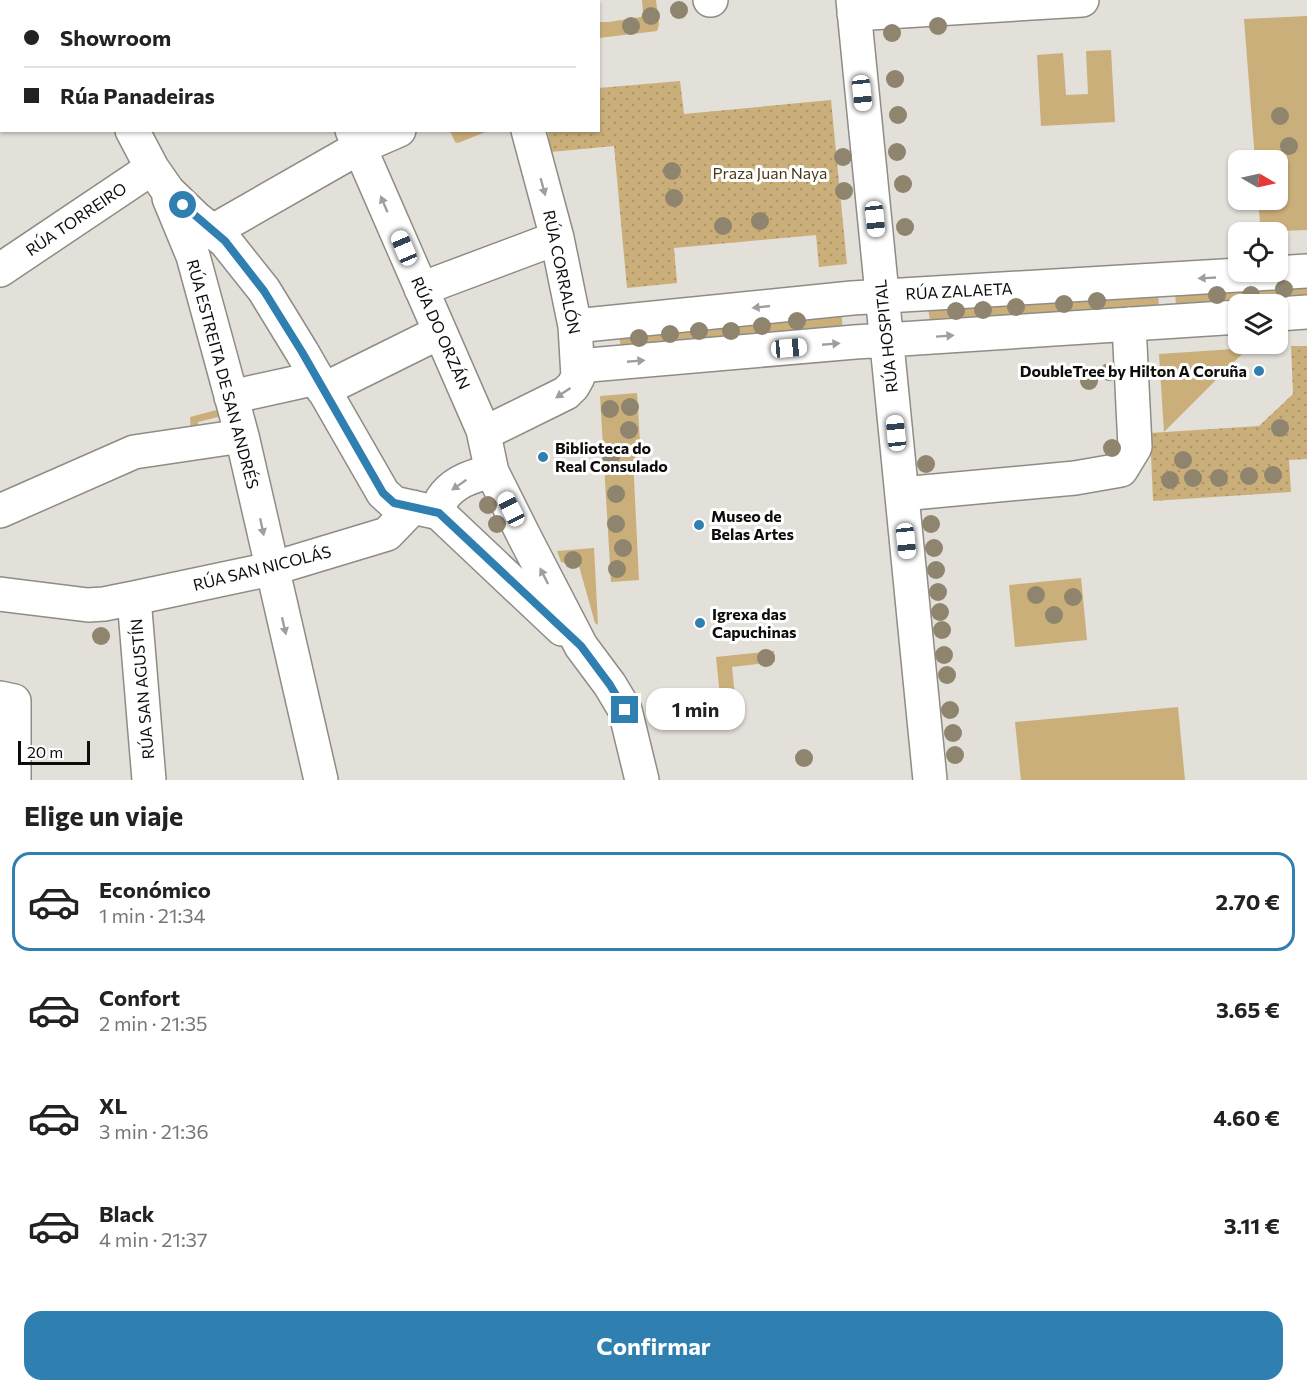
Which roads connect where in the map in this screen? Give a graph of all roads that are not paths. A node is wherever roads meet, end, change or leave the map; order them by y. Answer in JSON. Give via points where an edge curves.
{"nodes":[{"id":1,"x":1082,"y":0,"type":"edge"},
{"id":2,"x":853,"y":7,"type":"edge"},
{"id":3,"x":389,"y":132,"type":"edge"},
{"id":4,"x":529,"y":132,"type":"edge"},
{"id":5,"x":356,"y":139,"type":"edge"},
{"id":6,"x":147,"y":151,"type":"edge"},
{"id":7,"x":213,"y":231,"type":"junction"},
{"id":8,"x":557,"y":238,"type":"junction"},
{"id":9,"x":0,"y":270,"type":"edge"},
{"id":10,"x":1307,"y":271,"type":"edge"},
{"id":11,"x":421,"y":289,"type":"junction"},
{"id":12,"x":882,"y":296,"type":"junction"},
{"id":13,"x":1307,"y":312,"type":"edge"},
{"id":14,"x":1288,"y":313,"type":"edge"},
{"id":15,"x":1228,"y":318,"type":"edge"},
{"id":16,"x":1129,"y":324,"type":"junction"},
{"id":17,"x":575,"y":326,"type":"junction"},
{"id":18,"x":440,"y":332,"type":"junction"},
{"id":19,"x":887,"y":340,"type":"junction"},
{"id":20,"x":578,"y":366,"type":"junction"},
{"id":21,"x":320,"y":384,"type":"junction"},
{"id":22,"x":231,"y":397,"type":"junction"},
{"id":23,"x":483,"y":430,"type":"junction"},
{"id":24,"x":242,"y":436,"type":"junction"},
{"id":25,"x":492,"y":472,"type":"junction"},
{"id":26,"x":902,"y":494,"type":"junction"},
{"id":27,"x":426,"y":510,"type":"junction"},
{"id":28,"x":0,"y":511,"type":"edge"},
{"id":29,"x":520,"y":528,"type":"junction"},
{"id":30,"x":481,"y":551,"type":"junction"},
{"id":31,"x":271,"y":569,"type":"junction"},
{"id":32,"x":0,"y":594,"type":"edge"},
{"id":33,"x":134,"y":598,"type":"junction"},
{"id":34,"x":581,"y":646,"type":"junction"},
{"id":35,"x":7,"y":699,"type":"edge"},
{"id":36,"x":14,"y":780,"type":"edge"},
{"id":37,"x":149,"y":780,"type":"edge"},
{"id":38,"x":321,"y":780,"type":"edge"},
{"id":39,"x":642,"y":780,"type":"edge"},
{"id":40,"x":930,"y":780,"type":"edge"}],
"edges":[{"from":1,"to":2,"type":"street"},
{"from":2,"to":12,"type":"street","name":"RÚA HOSPITAL"},
{"from":3,"to":5,"type":"street"},
{"from":4,"to":8,"type":"street","name":"RÚA CORRALÓN","one_way":true},
{"from":5,"to":7,"type":"street"},
{"from":11,"to":5,"type":"street","name":"RÚA DO ORZÁN","one_way":true},
{"from":6,"to":7,"type":"street","via":[[197,219]]},
{"from":6,"to":9,"type":"street","name":"RÚA TORREIRO"},
{"from":6,"to":22,"type":"street","name":"RÚA ESTREITA DE SAN ANDRÉS","via":[[193,256]]},
{"from":7,"to":21,"type":"street","via":[[264,291]]},
{"from":8,"to":11,"type":"street"},
{"from":8,"to":17,"type":"street","name":"RÚA CORRALÓN"},
{"from":10,"to":12,"type":"street","name":"RÚA ZALAETA","one_way":true},
{"from":11,"to":18,"type":"street","name":"RÚA DO ORZÁN"},
{"from":12,"to":17,"type":"street","name":"RÚA ZALAETA","one_way":true},
{"from":12,"to":19,"type":"street","name":"RÚA HOSPITAL"},
{"from":13,"to":14,"type":"street"},
{"from":15,"to":16,"type":"street"},
{"from":19,"to":16,"type":"street","one_way":true},
{"from":16,"to":26,"type":"street","via":[[1135,447],[1121,470]]},
{"from":17,"to":20,"type":"street","name":"RÚA CORRALÓN"},
{"from":18,"to":21,"type":"street"},
{"from":18,"to":23,"type":"street","name":"RÚA DO ORZÁN"},
{"from":20,"to":19,"type":"street","one_way":true},
{"from":19,"to":26,"type":"street","name":"RÚA HOSPITAL"},
{"from":20,"to":23,"type":"street","name":"RÚA CORRALÓN","one_way":true,"via":[[578,377],[566,393]]},
{"from":21,"to":22,"type":"street"},
{"from":21,"to":27,"type":"street","via":[[383,493],[394,503]]},
{"from":22,"to":24,"type":"street","name":"RÚA ESTREITA DE SAN ANDRÉS"},
{"from":23,"to":25,"type":"street","name":"RÚA DO ORZÁN"},
{"from":24,"to":28,"type":"street","via":[[134,452]]},
{"from":24,"to":31,"type":"street","name":"RÚA ESTREITA DE SAN ANDRÉS","one_way":true},
{"from":25,"to":27,"type":"street","name":"RÚA SAN NICOLÁS","one_way":true,"via":[[458,484]]},
{"from":25,"to":29,"type":"street","name":"RÚA DO ORZÁN"},
{"from":26,"to":40,"type":"street","name":"RÚA HOSPITAL"},
{"from":27,"to":30,"type":"street"},
{"from":27,"to":31,"type":"street","name":"RÚA SAN NICOLÁS","via":[[387,534]]},
{"from":29,"to":30,"type":"street","via":[[511,547],[495,553]]},
{"from":34,"to":29,"type":"street","name":"RÚA DO ORZÁN","one_way":true},
{"from":30,"to":34,"type":"street"},
{"from":31,"to":33,"type":"street","name":"RÚA SAN NICOLÁS"},
{"from":31,"to":38,"type":"street","name":"RÚA ESTREITA DE SAN ANDRÉS","one_way":true},
{"from":32,"to":33,"type":"street","name":"RÚA SAN NICOLÁS","via":[[88,604]]},
{"from":33,"to":37,"type":"street","name":"RÚA SAN AGUSTÍN"},
{"from":34,"to":39,"type":"street","via":[[642,739]]},
{"from":35,"to":36,"type":"street"}]}
